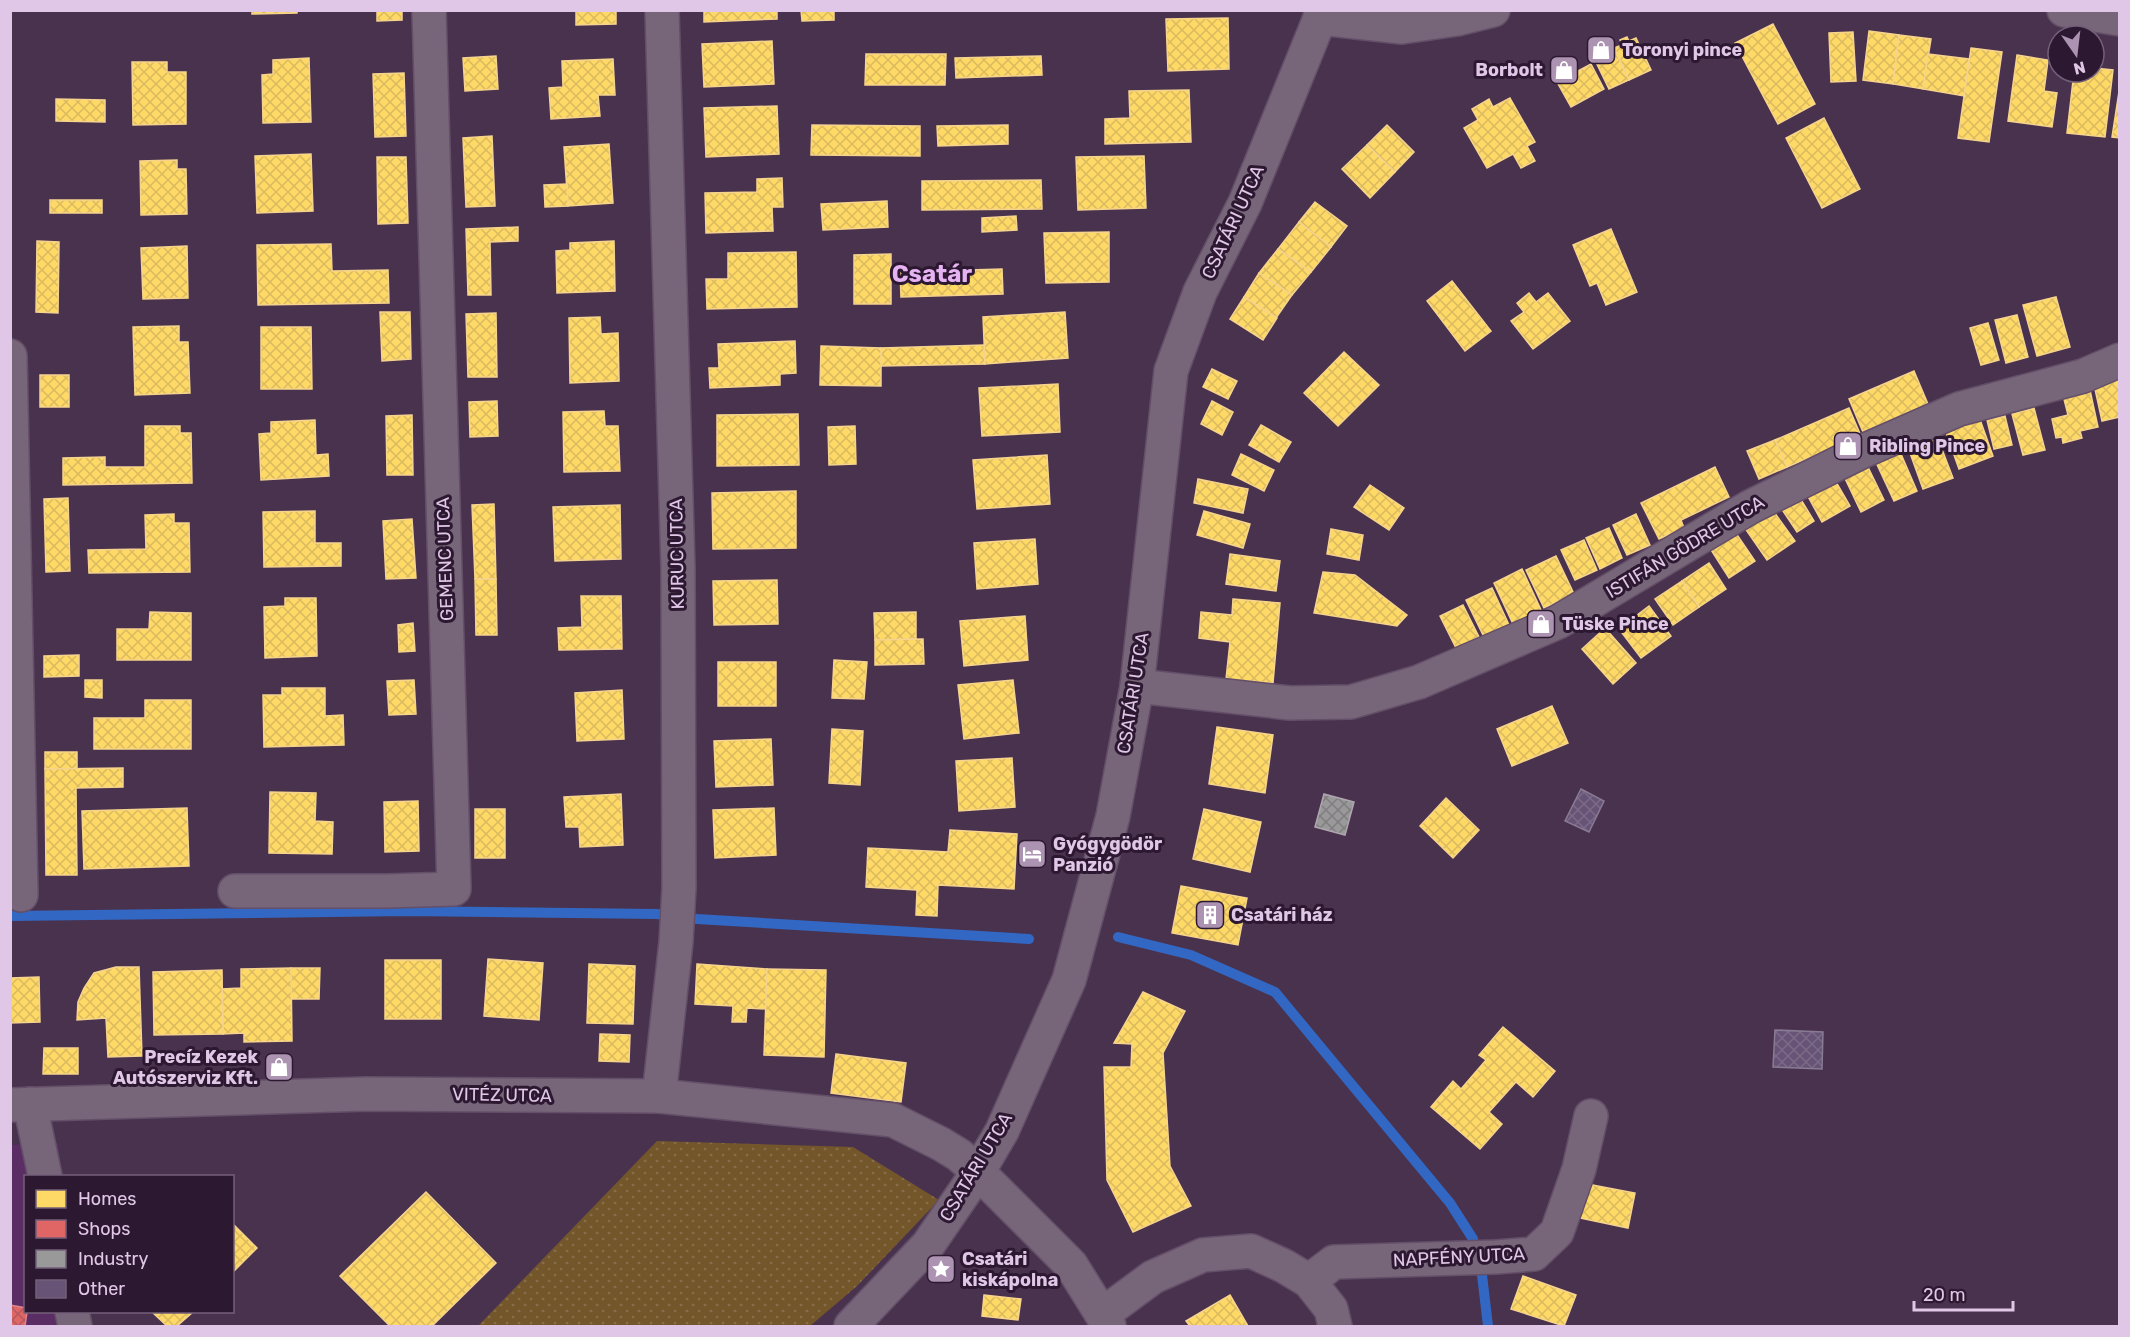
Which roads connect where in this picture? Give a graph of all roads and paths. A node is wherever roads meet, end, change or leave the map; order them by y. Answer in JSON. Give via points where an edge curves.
{"nodes":[{"id":1,"x":429,"y":10,"type":"edge"},
{"id":2,"x":662,"y":10,"type":"edge"},
{"id":3,"x":1492,"y":10,"type":"edge"},
{"id":4,"x":2064,"y":10,"type":"edge"},
{"id":5,"x":1321,"y":14,"type":"edge"},
{"id":6,"x":2120,"y":19,"type":"edge"},
{"id":7,"x":10,"y":356,"type":"edge"},
{"id":8,"x":2120,"y":360,"type":"edge"},
{"id":9,"x":1137,"y":686,"type":"junction"},
{"id":10,"x":235,"y":891,"type":"dead end"},
{"id":11,"x":21,"y":895,"type":"dead end"},
{"id":12,"x":659,"y":1096,"type":"junction"},
{"id":13,"x":20,"y":1104,"type":"edge"},
{"id":14,"x":1592,"y":1116,"type":"dead end"},
{"id":15,"x":978,"y":1172,"type":"junction"},
{"id":16,"x":45,"y":1175,"type":"edge"},
{"id":17,"x":1309,"y":1281,"type":"junction"},
{"id":18,"x":1106,"y":1320,"type":"edge"},
{"id":19,"x":851,"y":1326,"type":"edge"},
{"id":20,"x":1335,"y":1326,"type":"edge"}],
"edges":[{"from":1,"to":10,"type":"street","name":"GEMENC UTCA","via":[[454,889]]},
{"from":2,"to":12,"type":"street","name":"KURUC UTCA","via":[[678,568],[680,888]]},
{"from":3,"to":5,"type":"street","via":[[1402,27]]},
{"from":4,"to":6,"type":"street"},
{"from":5,"to":9,"type":"street","name":"CSATÁRI UTCA","via":[[1245,203],[1200,292],[1171,370]]},
{"from":7,"to":11,"type":"street"},
{"from":8,"to":9,"type":"street","name":"ISTIFÁN GÖDRE UTCA","via":[[2084,376],[1959,409],[1861,452],[1750,507],[1558,622],[1419,682],[1352,702],[1331,703],[1290,703]]},
{"from":9,"to":15,"type":"street","name":"CSATÁRI UTCA","via":[[1113,816],[1069,980],[1002,1131]]},
{"from":12,"to":13,"type":"street","name":"VITÉZ UTCA","via":[[376,1094]]},
{"from":12,"to":15,"type":"street","name":"VITÉZ UTCA","via":[[893,1120],[959,1155]]},
{"from":13,"to":16,"type":"street"},
{"from":14,"to":17,"type":"street","name":"NAPFÉNY UTCA","via":[[1557,1232],[1534,1254],[1334,1262]]},
{"from":15,"to":18,"type":"street","name":"VITÉZ UTCA","via":[[1071,1265]]},
{"from":15,"to":19,"type":"street","name":"CSATÁRI UTCA","via":[[928,1245]]},
{"from":17,"to":18,"type":"street","via":[[1251,1251],[1203,1256],[1153,1277]]},
{"from":17,"to":20,"type":"street","via":[[1331,1309]]}]}
